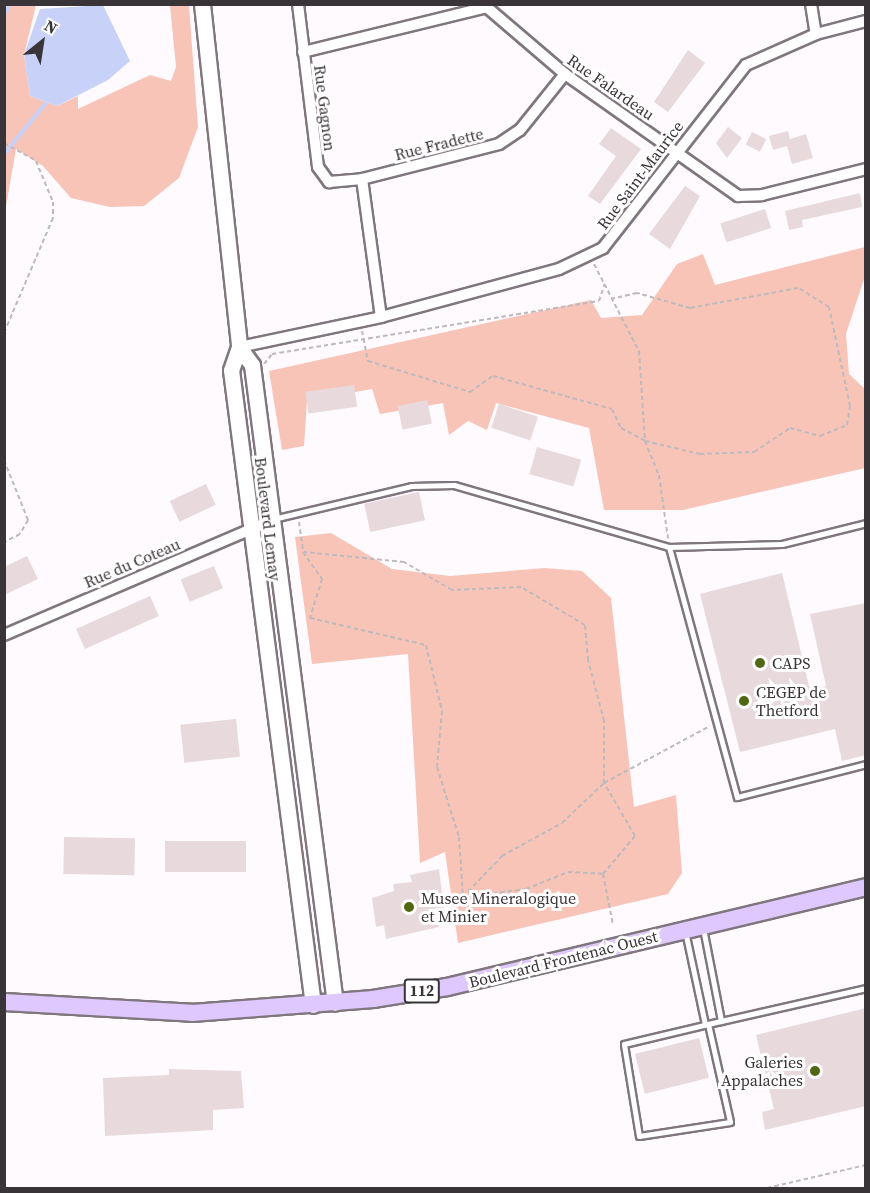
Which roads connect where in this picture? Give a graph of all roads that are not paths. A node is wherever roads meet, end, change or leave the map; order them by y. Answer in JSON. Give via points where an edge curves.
{"nodes":[{"id":1,"x":202,"y":4,"type":"edge"},
{"id":2,"x":298,"y":4,"type":"edge"},
{"id":3,"x":811,"y":4,"type":"edge"},
{"id":4,"x":484,"y":6,"type":"edge"},
{"id":5,"x":866,"y":21,"type":"edge"},
{"id":6,"x":816,"y":34,"type":"junction"},
{"id":7,"x":303,"y":52,"type":"junction"},
{"id":8,"x":565,"y":74,"type":"junction"},
{"id":9,"x":676,"y":152,"type":"junction"},
{"id":10,"x":866,"y":169,"type":"edge"},
{"id":11,"x":362,"y":179,"type":"junction"},
{"id":12,"x":381,"y":317,"type":"junction"},
{"id":13,"x":239,"y":347,"type":"junction"},
{"id":14,"x":272,"y":520,"type":"junction"},
{"id":15,"x":866,"y":523,"type":"edge"},
{"id":16,"x":251,"y":529,"type":"junction"},
{"id":17,"x":669,"y":547,"type":"junction"},
{"id":18,"x":4,"y":635,"type":"edge"},
{"id":19,"x":294,"y":691,"type":"junction"},
{"id":20,"x":273,"y":696,"type":"junction"},
{"id":21,"x":866,"y":764,"type":"edge"},
{"id":22,"x":319,"y":878,"type":"junction"},
{"id":23,"x":297,"y":884,"type":"junction"},
{"id":24,"x":864,"y":887,"type":"edge"},
{"id":25,"x":702,"y":925,"type":"junction"},
{"id":26,"x":685,"y":930,"type":"junction"},
{"id":27,"x":866,"y":988,"type":"edge"},
{"id":28,"x":4,"y":1002,"type":"edge"},
{"id":29,"x":335,"y":1003,"type":"junction"},
{"id":30,"x":312,"y":1005,"type":"junction"},
{"id":31,"x":721,"y":1021,"type":"junction"},
{"id":32,"x":706,"y":1024,"type":"junction"}],
"edges":[{"from":1,"to":13,"type":"street","name":"Boulevard Lemay"},
{"from":2,"to":7,"type":"street","name":"Rue Gagnon"},
{"from":3,"to":6,"type":"street"},
{"from":4,"to":7,"type":"street"},
{"from":4,"to":8,"type":"street","name":"Rue Falardeau"},
{"from":5,"to":6,"type":"street","name":"Rue Saint-Maurice"},
{"from":6,"to":9,"type":"street","name":"Rue Saint-Maurice","via":[[746,65]]},
{"from":7,"to":11,"type":"street","name":"Rue Gagnon","via":[[318,167],[330,182]]},
{"from":8,"to":9,"type":"street","name":"Rue Falardeau"},
{"from":8,"to":11,"type":"street","name":"Rue Fradette","via":[[520,130],[499,144]]},
{"from":9,"to":10,"type":"street","name":"Rue Falardeau","via":[[738,196],[762,195]]},
{"from":9,"to":12,"type":"street","name":"Rue Saint-Maurice","via":[[603,248],[559,269]]},
{"from":11,"to":12,"type":"street"},
{"from":12,"to":13,"type":"street","name":"Rue Saint-Maurice"},
{"from":13,"to":14,"type":"street","name":"Boulevard Lemay","via":[[252,365]]},
{"from":13,"to":16,"type":"street","name":"Boulevard Lemay","via":[[231,370]]},
{"from":14,"to":16,"type":"street","name":"Rue du Coteau"},
{"from":14,"to":17,"type":"lane","via":[[411,486],[453,485]]},
{"from":14,"to":19,"type":"street","name":"Boulevard Lemay"},
{"from":15,"to":17,"type":"lane","via":[[782,544]]},
{"from":16,"to":18,"type":"street","name":"Rue du Coteau"},
{"from":16,"to":20,"type":"street","name":"Boulevard Lemay"},
{"from":17,"to":21,"type":"lane","via":[[737,797]]},
{"from":19,"to":20,"type":"street"},
{"from":19,"to":22,"type":"street","name":"Boulevard Lemay"},
{"from":20,"to":23,"type":"street","name":"Boulevard Lemay"},
{"from":22,"to":23,"type":"street"},
{"from":22,"to":29,"type":"street","name":"Boulevard Lemay"},
{"from":23,"to":30,"type":"street","name":"Boulevard Lemay"},
{"from":24,"to":25,"type":"main road","name":"Boulevard Frontenac Ouest","number":"112"},
{"from":25,"to":26,"type":"main road","name":"Boulevard Frontenac Ouest","number":"112"},
{"from":25,"to":31,"type":"lane"},
{"from":26,"to":29,"type":"main road","name":"Boulevard Frontenac Ouest","number":"112","via":[[447,987]]},
{"from":26,"to":32,"type":"lane"},
{"from":27,"to":31,"type":"lane"},
{"from":28,"to":30,"type":"main road","name":"Boulevard Frontenac Ouest","number":"112","via":[[192,1013]]},
{"from":29,"to":30,"type":"main road","name":"Boulevard Frontenac Ouest","number":"112"},
{"from":31,"to":32,"type":"lane"},
{"from":32,"to":32,"type":"lane","via":[[730,1122],[639,1137],[624,1044]]}]}
